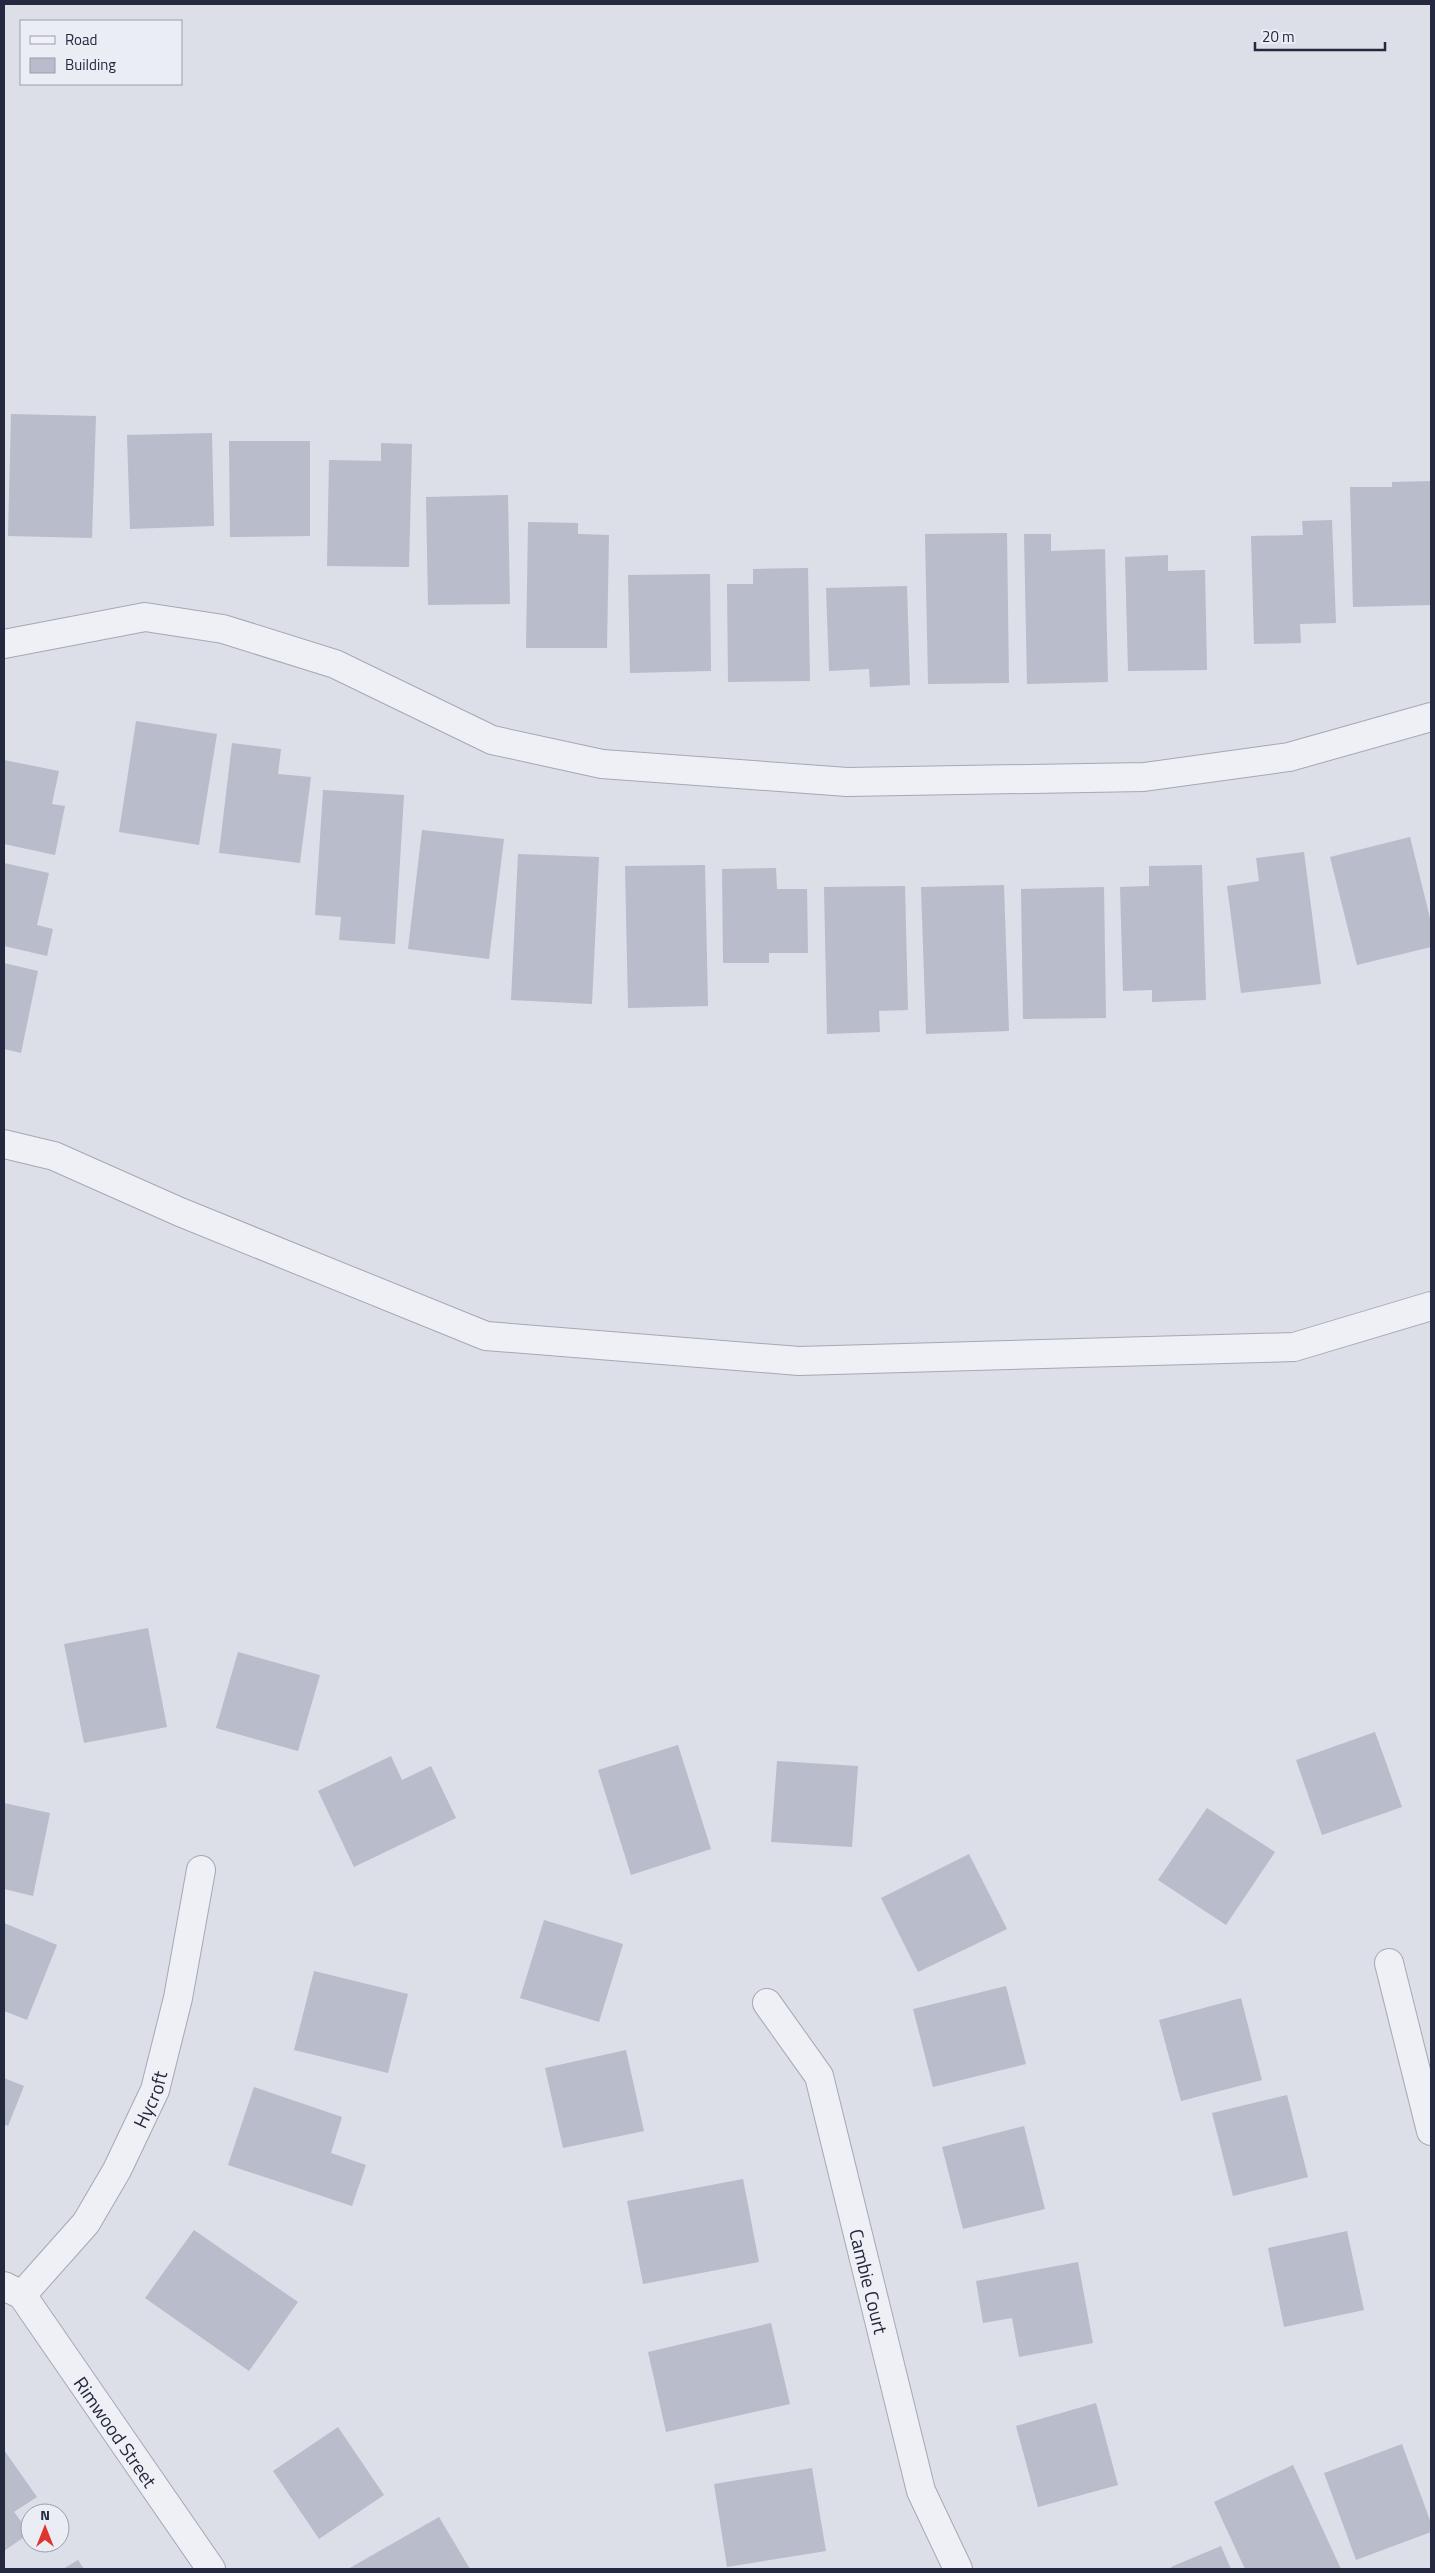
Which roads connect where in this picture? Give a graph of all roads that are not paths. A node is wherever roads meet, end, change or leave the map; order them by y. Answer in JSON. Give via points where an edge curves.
{"nodes":[{"id":1,"x":4,"y":644,"type":"edge"},
{"id":2,"x":1431,"y":717,"type":"edge"},
{"id":3,"x":4,"y":1144,"type":"edge"},
{"id":4,"x":1431,"y":1306,"type":"edge"},
{"id":5,"x":201,"y":1870,"type":"dead end"},
{"id":6,"x":1389,"y":1963,"type":"dead end"},
{"id":7,"x":767,"y":2003,"type":"dead end"},
{"id":8,"x":1431,"y":2131,"type":"edge"},
{"id":9,"x":13,"y":2291,"type":"edge"},
{"id":10,"x":211,"y":2569,"type":"edge"},
{"id":11,"x":958,"y":2569,"type":"edge"}],
"edges":[{"from":1,"to":2,"type":"street","via":[[145,617],[223,629],[335,664],[492,740],[602,764],[847,782],[1144,777],[1289,756]]},
{"from":3,"to":4,"type":"street","via":[[54,1156],[180,1212],[486,1336],[799,1361],[1294,1347]]},
{"from":5,"to":9,"type":"street","name":"Hycroft","via":[[178,1998],[154,2090],[117,2170],[86,2223]]},
{"from":6,"to":8,"type":"street"},
{"from":7,"to":11,"type":"street","name":"Cambie Court","via":[[819,2076],[921,2492]]},
{"from":9,"to":10,"type":"street","name":"Rimwood Street"}]}
